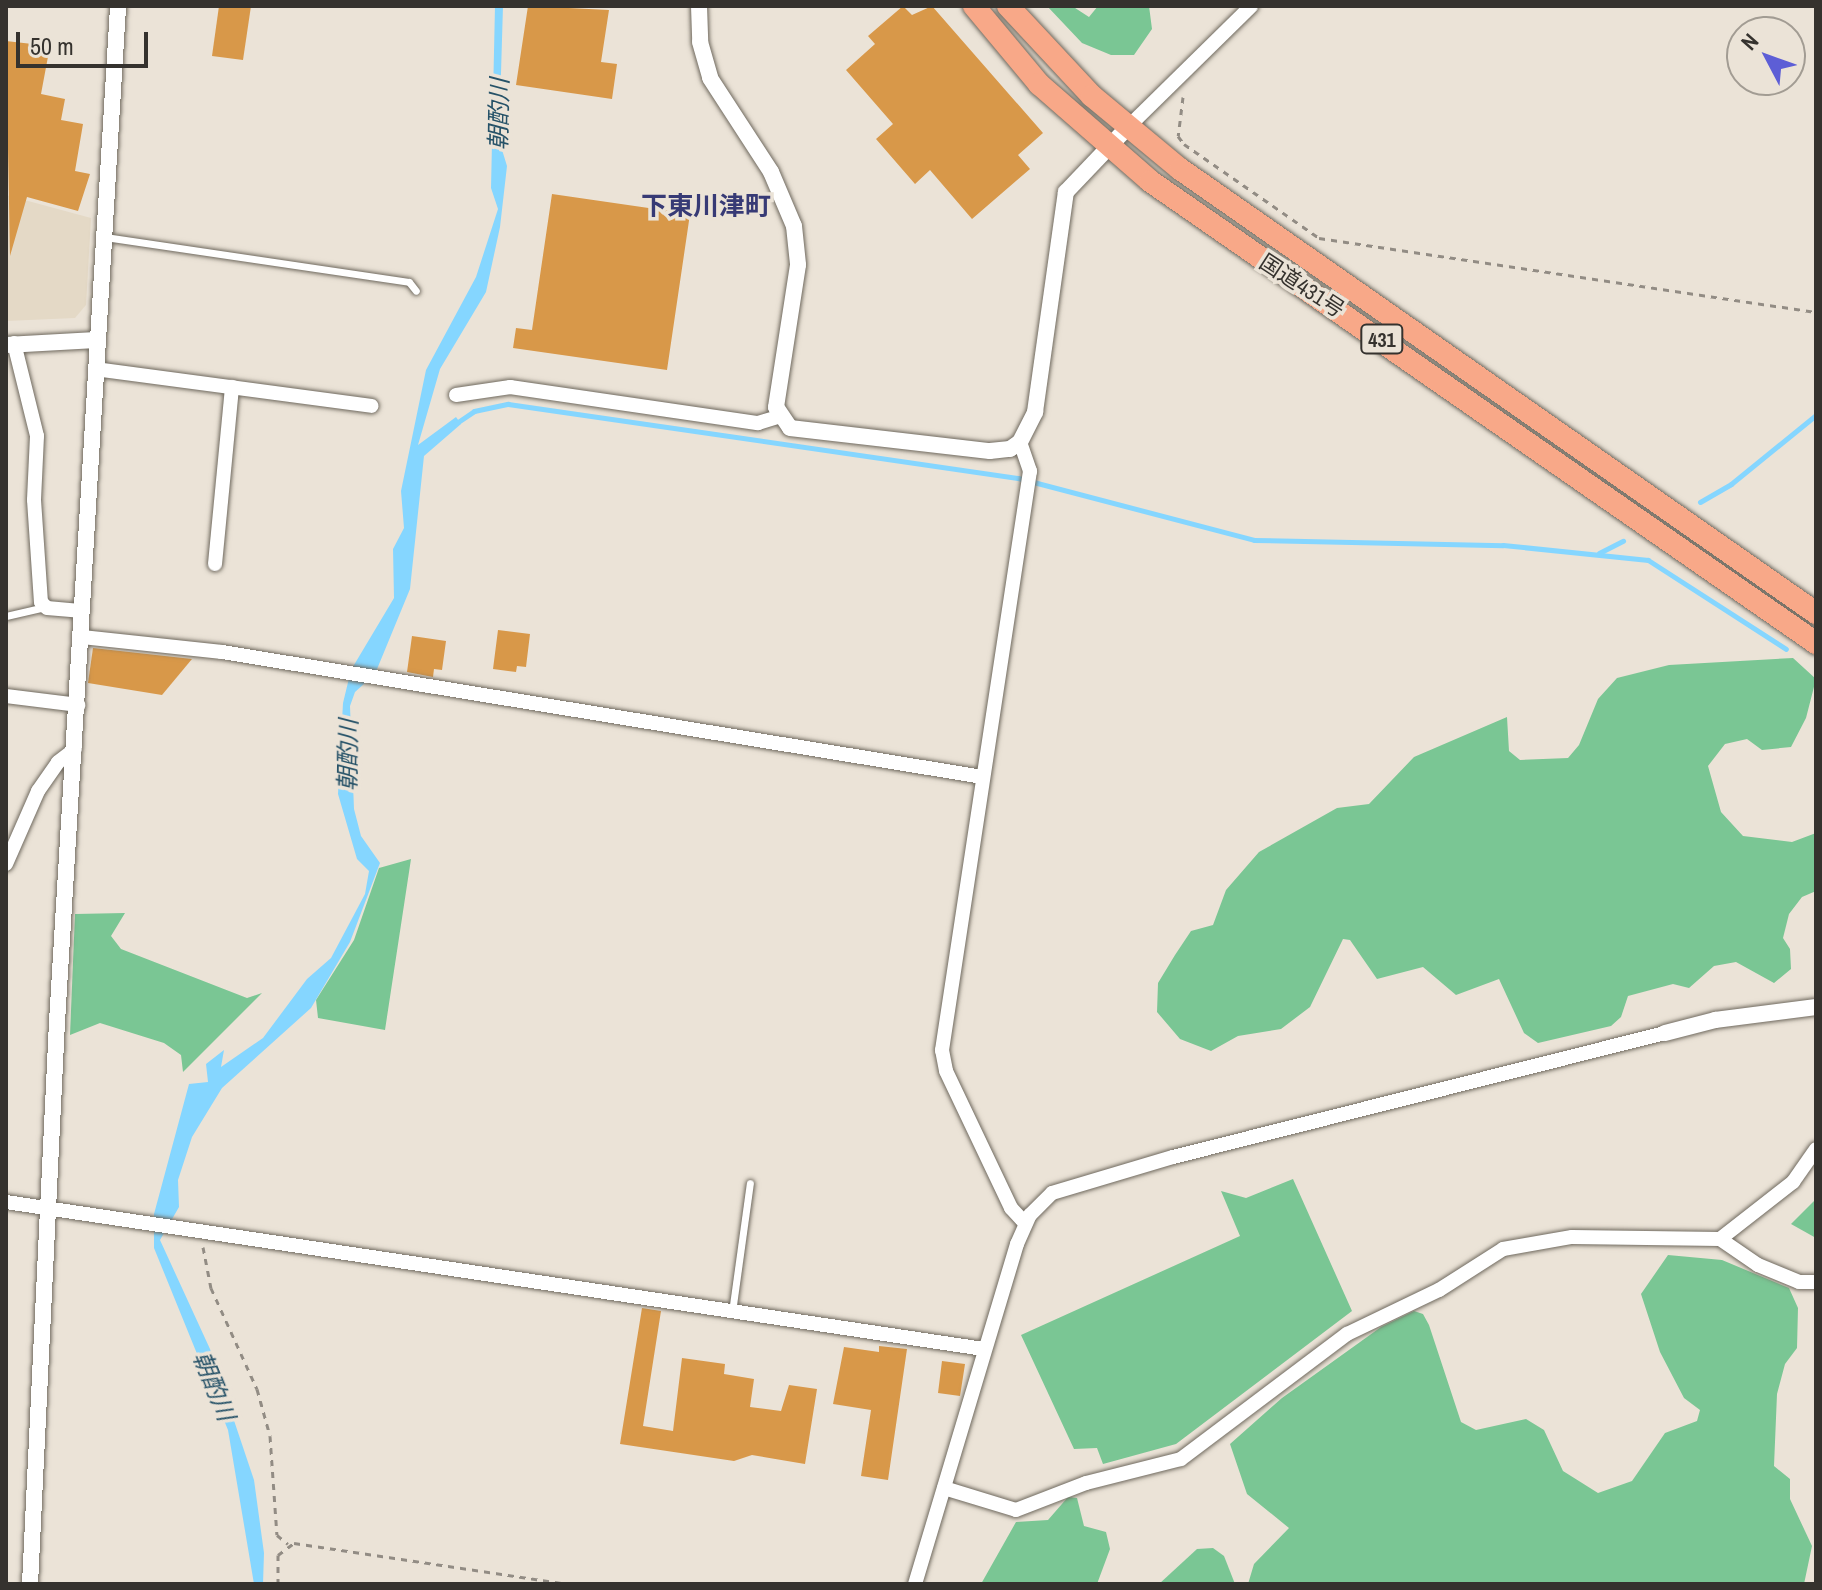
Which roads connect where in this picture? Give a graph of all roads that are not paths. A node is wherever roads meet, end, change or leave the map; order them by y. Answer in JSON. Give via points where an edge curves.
{"nodes":[{"id":1,"x":118,"y":6,"type":"edge"},
{"id":2,"x":699,"y":6,"type":"edge"},
{"id":3,"x":974,"y":6,"type":"edge"},
{"id":4,"x":1008,"y":6,"type":"edge"},
{"id":5,"x":1251,"y":6,"type":"edge"},
{"id":6,"x":1127,"y":128,"type":"junction"},
{"id":7,"x":1108,"y":146,"type":"junction"},
{"id":8,"x":103,"y":237,"type":"junction"},
{"id":9,"x":416,"y":291,"type":"dead end"},
{"id":10,"x":96,"y":340,"type":"junction"},
{"id":11,"x":10,"y":344,"type":"edge"},
{"id":12,"x":95,"y":369,"type":"junction"},
{"id":13,"x":232,"y":387,"type":"junction"},
{"id":14,"x":456,"y":395,"type":"dead end"},
{"id":15,"x":372,"y":406,"type":"dead end"},
{"id":16,"x":778,"y":417,"type":"junction"},
{"id":17,"x":1020,"y":442,"type":"junction"},
{"id":18,"x":215,"y":564,"type":"dead end"},
{"id":19,"x":45,"y":607,"type":"junction"},
{"id":20,"x":83,"y":611,"type":"junction"},
{"id":21,"x":1816,"y":613,"type":"edge"},
{"id":22,"x":6,"y":616,"type":"edge"},
{"id":23,"x":82,"y":637,"type":"junction"},
{"id":24,"x":1816,"y":643,"type":"edge"},
{"id":25,"x":6,"y":696,"type":"edge"},
{"id":26,"x":78,"y":705,"type":"junction"},
{"id":27,"x":75,"y":749,"type":"junction"},
{"id":28,"x":983,"y":777,"type":"junction"},
{"id":29,"x":6,"y":864,"type":"edge"},
{"id":30,"x":1816,"y":1007,"type":"edge"},
{"id":31,"x":1816,"y":1017,"type":"edge"},
{"id":32,"x":1665,"y":1033,"type":"joint"},
{"id":33,"x":1816,"y":1149,"type":"edge"},
{"id":34,"x":750,"y":1183,"type":"dead end"},
{"id":35,"x":6,"y":1202,"type":"edge"},
{"id":36,"x":50,"y":1208,"type":"junction"},
{"id":37,"x":1025,"y":1223,"type":"junction"},
{"id":38,"x":1720,"y":1239,"type":"junction"},
{"id":39,"x":1816,"y":1282,"type":"edge"},
{"id":40,"x":732,"y":1313,"type":"junction"},
{"id":41,"x":984,"y":1349,"type":"junction"},
{"id":42,"x":944,"y":1488,"type":"junction"},
{"id":43,"x":30,"y":1584,"type":"edge"},
{"id":44,"x":915,"y":1584,"type":"edge"}],
"edges":[{"from":1,"to":8,"type":"street"},
{"from":2,"to":16,"type":"street","via":[[700,42],[710,78],[771,172],[794,226],[798,265]]},
{"from":3,"to":7,"type":"highway","name":"国道431号","number":"431","via":[[1039,84]]},
{"from":4,"to":6,"type":"highway","name":"国道431号","number":"431"},
{"from":5,"to":6,"type":"street"},
{"from":6,"to":7,"type":"street"},
{"from":6,"to":21,"type":"highway","name":"国道431号","number":"431","via":[[1262,229]]},
{"from":7,"to":17,"type":"street","via":[[1066,192],[1035,412]]},
{"from":7,"to":24,"type":"highway","name":"国道431号","number":"431","via":[[1255,256],[1697,556]]},
{"from":8,"to":9,"type":"lane","via":[[409,282]]},
{"from":8,"to":10,"type":"street"},
{"from":10,"to":11,"type":"street"},
{"from":10,"to":12,"type":"street"},
{"from":11,"to":19,"type":"street","via":[[37,436],[34,500]]},
{"from":12,"to":13,"type":"street"},
{"from":12,"to":20,"type":"street"},
{"from":13,"to":15,"type":"street"},
{"from":13,"to":18,"type":"street"},
{"from":14,"to":16,"type":"street","via":[[510,387],[758,423]]},
{"from":16,"to":17,"type":"street","via":[[790,428],[881,441],[990,451]]},
{"from":17,"to":28,"type":"street","via":[[1030,471]]},
{"from":19,"to":20,"type":"street"},
{"from":19,"to":22,"type":"lane"},
{"from":20,"to":23,"type":"street"},
{"from":23,"to":26,"type":"street"},
{"from":23,"to":28,"type":"street","via":[[336,672]]},
{"from":25,"to":26,"type":"street"},
{"from":26,"to":27,"type":"street"},
{"from":27,"to":29,"type":"street","via":[[58,762],[38,791]]},
{"from":27,"to":36,"type":"street"},
{"from":28,"to":37,"type":"street","via":[[942,1050],[946,1071],[1011,1208]]},
{"from":30,"to":31,"type":"street"},
{"from":30,"to":32,"type":"street","via":[[1715,1020]]},
{"from":32,"to":37,"type":"street","via":[[1076,1184],[1044,1200]]},
{"from":33,"to":38,"type":"street","via":[[1793,1182]]},
{"from":34,"to":40,"type":"lane"},
{"from":35,"to":36,"type":"street"},
{"from":36,"to":40,"type":"street"},
{"from":36,"to":43,"type":"street"},
{"from":37,"to":41,"type":"street"},
{"from":38,"to":39,"type":"street","via":[[1758,1265],[1799,1282]]},
{"from":38,"to":42,"type":"street","via":[[1572,1237],[1523,1243],[1347,1334],[1181,1459],[1086,1483],[1016,1510]]},
{"from":40,"to":41,"type":"street"},
{"from":41,"to":42,"type":"street"},
{"from":42,"to":44,"type":"street"}]}
